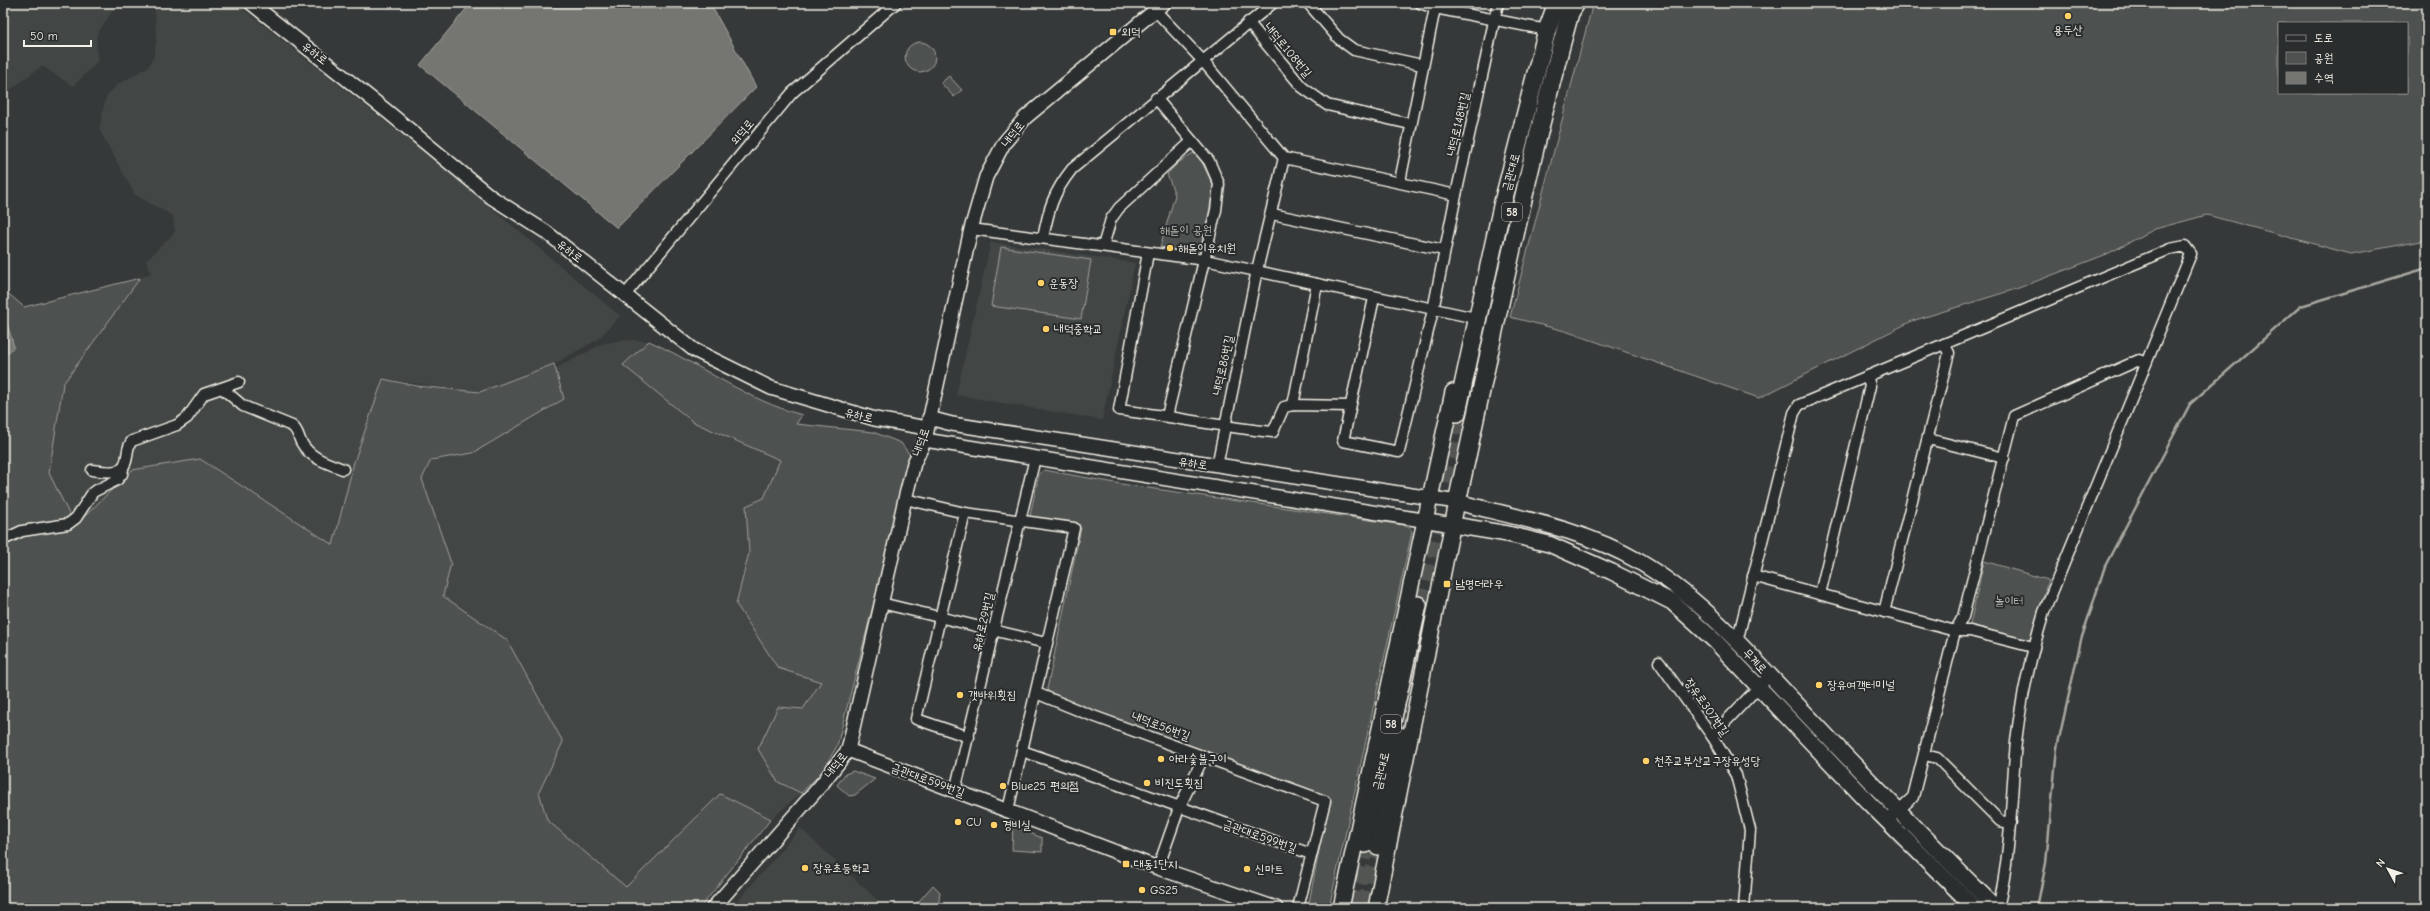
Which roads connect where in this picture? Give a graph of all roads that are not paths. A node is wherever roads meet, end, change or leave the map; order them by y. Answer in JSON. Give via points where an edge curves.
{"nodes":[{"id":1,"x":250,"y":3,"type":"edge"},
{"id":2,"x":896,"y":3,"type":"edge"},
{"id":3,"x":1273,"y":3,"type":"edge"},
{"id":4,"x":1308,"y":3,"type":"edge"},
{"id":5,"x":1420,"y":3,"type":"edge"},
{"id":6,"x":1498,"y":3,"type":"edge"},
{"id":7,"x":1557,"y":3,"type":"edge"},
{"id":8,"x":1160,"y":7,"type":"edge"},
{"id":9,"x":1435,"y":8,"type":"junction"},
{"id":10,"x":1573,"y":8,"type":"edge"},
{"id":11,"x":1495,"y":20,"type":"junction"},
{"id":12,"x":1248,"y":22,"type":"junction"},
{"id":13,"x":1547,"y":30,"type":"junction"},
{"id":14,"x":1203,"y":61,"type":"junction"},
{"id":15,"x":1422,"y":65,"type":"junction"},
{"id":16,"x":1156,"y":98,"type":"junction"},
{"id":17,"x":1410,"y":124,"type":"junction"},
{"id":18,"x":1191,"y":142,"type":"junction"},
{"id":19,"x":1517,"y":149,"type":"junction"},
{"id":20,"x":1284,"y":158,"type":"junction"},
{"id":21,"x":1400,"y":181,"type":"junction"},
{"id":22,"x":1456,"y":195,"type":"junction"},
{"id":23,"x":1272,"y":214,"type":"junction"},
{"id":24,"x":971,"y":229,"type":"junction"},
{"id":25,"x":1044,"y":238,"type":"junction"},
{"id":26,"x":1103,"y":246,"type":"junction"},
{"id":27,"x":1444,"y":250,"type":"junction"},
{"id":28,"x":1148,"y":253,"type":"junction"},
{"id":29,"x":1205,"y":260,"type":"junction"},
{"id":30,"x":1257,"y":270,"type":"junction"},
{"id":31,"x":1317,"y":284,"type":"junction"},
{"id":32,"x":625,"y":295,"type":"junction"},
{"id":33,"x":1374,"y":298,"type":"junction"},
{"id":34,"x":1433,"y":310,"type":"junction"},
{"id":35,"x":1470,"y":317,"type":"junction"},
{"id":36,"x":1944,"y":344,"type":"junction"},
{"id":37,"x":2146,"y":363,"type":"junction"},
{"id":38,"x":1867,"y":376,"type":"junction"},
{"id":39,"x":239,"y":382,"type":"dead end"},
{"id":40,"x":223,"y":389,"type":"junction"},
{"id":41,"x":1293,"y":405,"type":"junction"},
{"id":42,"x":1350,"y":406,"type":"junction"},
{"id":43,"x":1167,"y":416,"type":"junction"},
{"id":44,"x":1224,"y":427,"type":"junction"},
{"id":45,"x":927,"y":428,"type":"junction"},
{"id":46,"x":1928,"y":439,"type":"junction"},
{"id":47,"x":1035,"y":458,"type":"junction"},
{"id":48,"x":2004,"y":458,"type":"junction"},
{"id":49,"x":1217,"y":466,"type":"junction"},
{"id":50,"x":122,"y":469,"type":"junction"},
{"id":51,"x":343,"y":469,"type":"dead end"},
{"id":52,"x":92,"y":470,"type":"dead end"},
{"id":53,"x":1429,"y":498,"type":"junction"},
{"id":54,"x":905,"y":499,"type":"junction"},
{"id":55,"x":1457,"y":502,"type":"junction"},
{"id":56,"x":965,"y":513,"type":"junction"},
{"id":57,"x":1424,"y":519,"type":"junction"},
{"id":58,"x":1020,"y":520,"type":"junction"},
{"id":59,"x":1453,"y":525,"type":"junction"},
{"id":60,"x":7,"y":538,"type":"dead end"},
{"id":61,"x":1753,"y":576,"type":"junction"},
{"id":62,"x":1820,"y":594,"type":"junction"},
{"id":63,"x":881,"y":602,"type":"junction"},
{"id":64,"x":1422,"y":606,"type":"tunnel mouth"},
{"id":65,"x":1884,"y":612,"type":"junction"},
{"id":66,"x":940,"y":618,"type":"junction"},
{"id":67,"x":994,"y":630,"type":"junction"},
{"id":68,"x":1955,"y":631,"type":"junction"},
{"id":69,"x":1721,"y":636,"type":"junction"},
{"id":70,"x":1737,"y":642,"type":"junction"},
{"id":71,"x":1046,"y":643,"type":"junction"},
{"id":72,"x":2033,"y":647,"type":"junction"},
{"id":73,"x":1659,"y":662,"type":"dead end"},
{"id":74,"x":1769,"y":676,"type":"junction"},
{"id":75,"x":1758,"y":687,"type":"junction"},
{"id":76,"x":1036,"y":693,"type":"junction"},
{"id":77,"x":1712,"y":736,"type":"junction"},
{"id":78,"x":969,"y":737,"type":"junction"},
{"id":79,"x":848,"y":750,"type":"junction"},
{"id":80,"x":1022,"y":751,"type":"junction"},
{"id":81,"x":1925,"y":755,"type":"junction"},
{"id":82,"x":1204,"y":756,"type":"junction"},
{"id":83,"x":955,"y":791,"type":"junction"},
{"id":84,"x":1179,"y":808,"type":"junction"},
{"id":85,"x":1008,"y":810,"type":"junction"},
{"id":86,"x":1892,"y":816,"type":"junction"},
{"id":87,"x":2011,"y":823,"type":"junction"},
{"id":88,"x":1371,"y":845,"type":"tunnel mouth"},
{"id":89,"x":1311,"y":854,"type":"junction"},
{"id":90,"x":1158,"y":868,"type":"junction"},
{"id":91,"x":713,"y":908,"type":"edge"},
{"id":92,"x":1276,"y":908,"type":"edge"},
{"id":93,"x":1298,"y":908,"type":"edge"},
{"id":94,"x":1342,"y":908,"type":"edge"},
{"id":95,"x":1376,"y":908,"type":"edge"},
{"id":96,"x":1744,"y":908,"type":"edge"},
{"id":97,"x":1975,"y":908,"type":"edge"},
{"id":98,"x":1997,"y":908,"type":"edge"}],
"edges":[{"from":1,"to":32,"type":"street","name":"유하로","via":[[491,197],[546,232]]},
{"from":2,"to":32,"type":"street","name":"외덕로","via":[[792,92]]},
{"from":3,"to":12,"type":"street"},
{"from":4,"to":15,"type":"street","via":[[1339,39],[1354,50]]},
{"from":5,"to":9,"type":"street"},
{"from":6,"to":11,"type":"street","name":"내덕로148번길"},
{"from":7,"to":13,"type":"main road","name":"금관대로","number":"58"},
{"from":8,"to":14,"type":"street"},
{"from":8,"to":24,"type":"street","name":"내덕로","via":[[1026,117],[1004,144],[986,177]]},
{"from":9,"to":11,"type":"street"},
{"from":9,"to":15,"type":"street"},
{"from":10,"to":19,"type":"main road","name":"금관대로","number":"58","via":[[1543,76],[1462,415],[1499,221]]},
{"from":10,"to":55,"type":"main road","via":[[1531,164]]},
{"from":11,"to":13,"type":"street"},
{"from":11,"to":22,"type":"street","name":"내덕로148번길"},
{"from":12,"to":14,"type":"street","name":"내덕로108번길"},
{"from":12,"to":17,"type":"street","name":"내덕로108번길","via":[[1302,87],[1327,105]]},
{"from":13,"to":19,"type":"main road","name":"금관대로","number":"58"},
{"from":14,"to":16,"type":"street"},
{"from":14,"to":20,"type":"street"},
{"from":15,"to":17,"type":"street"},
{"from":16,"to":18,"type":"street"},
{"from":16,"to":25,"type":"street","via":[[1072,169],[1057,187],[1048,212]]},
{"from":17,"to":21,"type":"street"},
{"from":18,"to":26,"type":"street","via":[[1120,208],[1111,219]]},
{"from":18,"to":29,"type":"street","via":[[1208,161],[1219,184]]},
{"from":19,"to":35,"type":"main road","via":[[1497,208]]},
{"from":20,"to":21,"type":"street"},
{"from":20,"to":23,"type":"street","name":"내덕로86번길"},
{"from":21,"to":22,"type":"street"},
{"from":22,"to":27,"type":"street","name":"내덕로148번길"},
{"from":23,"to":27,"type":"street"},
{"from":23,"to":30,"type":"street","name":"내덕로86번길"},
{"from":24,"to":25,"type":"street"},
{"from":24,"to":45,"type":"street","name":"내덕로"},
{"from":25,"to":26,"type":"street"},
{"from":26,"to":28,"type":"street"},
{"from":27,"to":34,"type":"street","name":"내덕로148번길"},
{"from":28,"to":29,"type":"street"},
{"from":28,"to":43,"type":"street","via":[[1119,410]]},
{"from":29,"to":30,"type":"street"},
{"from":29,"to":43,"type":"street"},
{"from":30,"to":31,"type":"street"},
{"from":30,"to":44,"type":"street","name":"내덕로86번길"},
{"from":31,"to":33,"type":"street"},
{"from":31,"to":41,"type":"street"},
{"from":32,"to":45,"type":"street","name":"유하로","via":[[694,350],[771,388],[874,419]]},
{"from":33,"to":34,"type":"street"},
{"from":33,"to":42,"type":"street"},
{"from":34,"to":35,"type":"street"},
{"from":34,"to":42,"type":"street","name":"내덕로148번길","via":[[1399,452],[1343,441]]},
{"from":35,"to":53,"type":"main road"},
{"from":36,"to":37,"type":"street","via":[[2170,248],[2185,246],[2190,254]]},
{"from":36,"to":38,"type":"street"},
{"from":36,"to":46,"type":"street","via":[[1949,353]]},
{"from":37,"to":48,"type":"street","via":[[2139,360],[2014,416]]},
{"from":37,"to":72,"type":"street","via":[[2044,612]]},
{"from":38,"to":61,"type":"street","via":[[1799,405],[1794,413]]},
{"from":38,"to":62,"type":"street","via":[[1870,386]]},
{"from":39,"to":40,"type":"street"},
{"from":40,"to":50,"type":"street","via":[[204,394],[182,423],[132,441],[128,448],[126,465]]},
{"from":40,"to":51,"type":"street","via":[[243,406],[292,426],[297,430],[301,442],[313,455]]},
{"from":41,"to":42,"type":"street"},
{"from":41,"to":44,"type":"street","via":[[1284,408],[1273,432]]},
{"from":43,"to":44,"type":"street"},
{"from":44,"to":49,"type":"street","name":"내덕로86번길"},
{"from":45,"to":47,"type":"street","name":"유하로"},
{"from":45,"to":49,"type":"street","name":"유하로","via":[[952,424]]},
{"from":45,"to":54,"type":"street","name":"내덕로","via":[[914,463]]},
{"from":46,"to":48,"type":"street"},
{"from":46,"to":65,"type":"street"},
{"from":47,"to":57,"type":"street","name":"유하로"},
{"from":47,"to":58,"type":"street","name":"유하로29번길"},
{"from":48,"to":68,"type":"street","via":[[1963,617]]},
{"from":49,"to":53,"type":"street","name":"유하로"},
{"from":50,"to":52,"type":"street","via":[[111,472]]},
{"from":50,"to":60,"type":"street","via":[[122,474],[117,480],[93,492],[76,518],[68,524],[22,531]]},
{"from":53,"to":55,"type":"street","name":"유하로"},
{"from":53,"to":57,"type":"main road"},
{"from":54,"to":56,"type":"street"},
{"from":54,"to":63,"type":"street","name":"내덕로"},
{"from":55,"to":59,"type":"main road"},
{"from":55,"to":69,"type":"main road","name":"무계로","via":[[1586,536],[1637,560],[1681,591]]},
{"from":56,"to":58,"type":"street"},
{"from":56,"to":66,"type":"street"},
{"from":57,"to":59,"type":"street","name":"유하로"},
{"from":57,"to":94,"type":"main road"},
{"from":58,"to":67,"type":"street","name":"유하로29번길"},
{"from":58,"to":71,"type":"street","via":[[1074,528]]},
{"from":59,"to":69,"type":"main road","name":"무계로","via":[[1549,544],[1672,602]]},
{"from":59,"to":95,"type":"main road"},
{"from":61,"to":62,"type":"street"},
{"from":61,"to":70,"type":"street"},
{"from":62,"to":65,"type":"street"},
{"from":63,"to":66,"type":"street"},
{"from":63,"to":79,"type":"street","name":"내덕로"},
{"from":64,"to":88,"type":"main road","name":"금관대로","number":"58"},
{"from":65,"to":68,"type":"street"},
{"from":66,"to":67,"type":"street"},
{"from":66,"to":78,"type":"street","via":[[916,719]]},
{"from":67,"to":71,"type":"street"},
{"from":67,"to":78,"type":"street","name":"유하로29번길"},
{"from":68,"to":72,"type":"street","via":[[1970,631]]},
{"from":68,"to":81,"type":"street"},
{"from":69,"to":70,"type":"main road","name":"무계로"},
{"from":69,"to":75,"type":"main road","name":"무계로"},
{"from":70,"to":74,"type":"main road","name":"무계로"},
{"from":71,"to":76,"type":"street"},
{"from":72,"to":87,"type":"street","via":[[2022,695]]},
{"from":73,"to":77,"type":"street","name":"장유로307번길"},
{"from":74,"to":75,"type":"street"},
{"from":74,"to":86,"type":"main road","name":"무계로"},
{"from":75,"to":77,"type":"street"},
{"from":75,"to":86,"type":"main road","name":"무계로"},
{"from":76,"to":80,"type":"street"},
{"from":76,"to":82,"type":"street","name":"내덕로56번길"},
{"from":77,"to":96,"type":"street","name":"장유로307번길","via":[[1736,775],[1750,830]]},
{"from":78,"to":83,"type":"street","name":"유하로29번길"},
{"from":79,"to":83,"type":"street","name":"금관대로599번길"},
{"from":79,"to":91,"type":"street","name":"내덕로","via":[[822,785]]},
{"from":80,"to":84,"type":"street","name":"금관대로599번길","via":[[1122,785]]},
{"from":80,"to":85,"type":"street"},
{"from":81,"to":86,"type":"street","via":[[1913,797]]},
{"from":81,"to":87,"type":"street","via":[[1937,758],[2000,821]]},
{"from":82,"to":84,"type":"street"},
{"from":82,"to":89,"type":"street","name":"내덕로56번길","via":[[1325,801]]},
{"from":83,"to":85,"type":"street","name":"금관대로599번길"},
{"from":84,"to":89,"type":"street","name":"금관대로599번길"},
{"from":84,"to":90,"type":"street"},
{"from":85,"to":90,"type":"street","name":"금관대로599번길"},
{"from":86,"to":97,"type":"main road","name":"무계로"},
{"from":86,"to":98,"type":"main road","name":"무계로"},
{"from":87,"to":98,"type":"street"},
{"from":89,"to":93,"type":"street","name":"금관대로599번길"},
{"from":90,"to":92,"type":"street","name":"금관대로599번길"}]}
